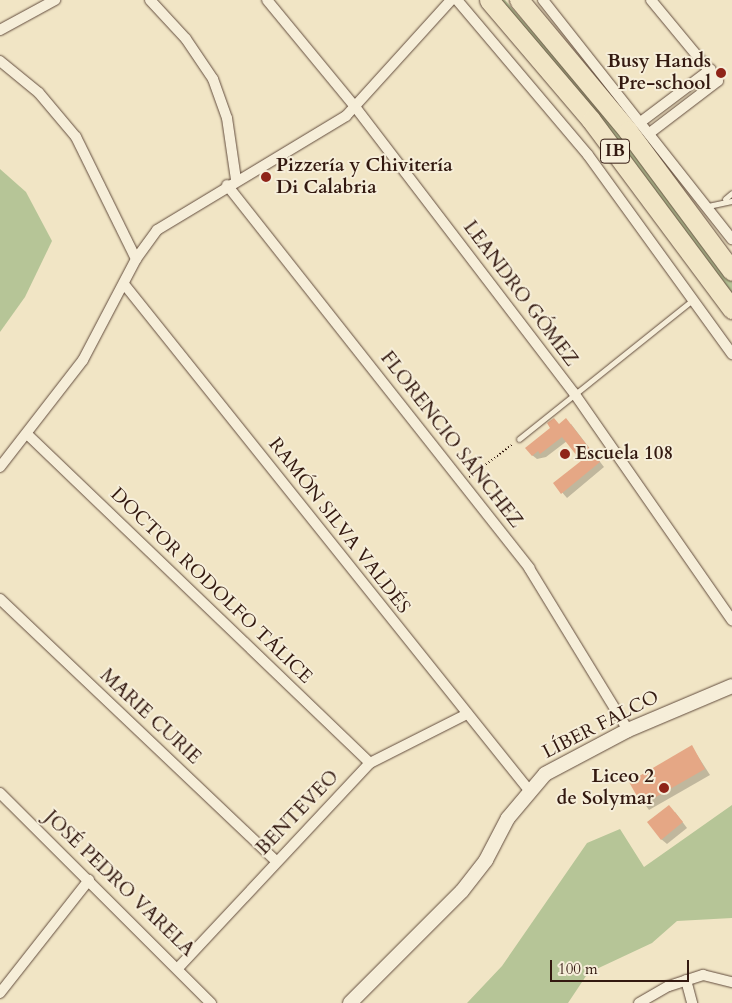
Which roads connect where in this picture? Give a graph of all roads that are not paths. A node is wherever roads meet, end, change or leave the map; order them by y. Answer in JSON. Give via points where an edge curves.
{"nodes":[{"id":1,"x":55,"y":0,"type":"edge"},
{"id":2,"x":150,"y":0,"type":"edge"},
{"id":3,"x":267,"y":0,"type":"edge"},
{"id":4,"x":451,"y":0,"type":"edge"},
{"id":5,"x":457,"y":0,"type":"edge"},
{"id":6,"x":489,"y":0,"type":"edge"},
{"id":7,"x":519,"y":0,"type":"edge"},
{"id":8,"x":543,"y":0,"type":"edge"},
{"id":9,"x":651,"y":0,"type":"edge"},
{"id":10,"x":0,"y":30,"type":"edge"},
{"id":11,"x":0,"y":60,"type":"edge"},
{"id":12,"x":712,"y":69,"type":"junction"},
{"id":13,"x":356,"y":108,"type":"junction"},
{"id":14,"x":642,"y":121,"type":"junction"},
{"id":15,"x":651,"y":132,"type":"junction"},
{"id":16,"x":232,"y":182,"type":"junction"},
{"id":17,"x":732,"y":193,"type":"edge"},
{"id":18,"x":725,"y":199,"type":"junction"},
{"id":19,"x":732,"y":201,"type":"edge"},
{"id":20,"x":708,"y":206,"type":"junction"},
{"id":21,"x":732,"y":239,"type":"edge"},
{"id":22,"x":136,"y":258,"type":"junction"},
{"id":23,"x":732,"y":270,"type":"edge"},
{"id":24,"x":124,"y":284,"type":"junction"},
{"id":25,"x":694,"y":298,"type":"junction"},
{"id":26,"x":732,"y":309,"type":"edge"},
{"id":27,"x":732,"y":354,"type":"edge"},
{"id":28,"x":574,"y":393,"type":"junction"},
{"id":29,"x":27,"y":434,"type":"junction"},
{"id":30,"x":519,"y":439,"type":"road end"},
{"id":31,"x":0,"y":467,"type":"edge"},
{"id":32,"x":0,"y":599,"type":"edge"},
{"id":33,"x":732,"y":620,"type":"edge"},
{"id":34,"x":732,"y":686,"type":"edge"},
{"id":35,"x":467,"y":714,"type":"junction"},
{"id":36,"x":628,"y":730,"type":"junction"},
{"id":37,"x":370,"y":763,"type":"junction"},
{"id":38,"x":528,"y":789,"type":"junction"},
{"id":39,"x":0,"y":793,"type":"edge"},
{"id":40,"x":276,"y":861,"type":"junction"},
{"id":41,"x":89,"y":880,"type":"junction"},
{"id":42,"x":179,"y":966,"type":"junction"},
{"id":43,"x":686,"y":980,"type":"junction"},
{"id":44,"x":732,"y":982,"type":"edge"},
{"id":45,"x":0,"y":993,"type":"edge"},
{"id":46,"x":211,"y":1003,"type":"edge"},
{"id":47,"x":350,"y":1003,"type":"edge"},
{"id":48,"x":640,"y":1003,"type":"edge"},
{"id":49,"x":692,"y":1003,"type":"edge"}],
"edges":[{"from":1,"to":10,"type":"street"},
{"from":2,"to":16,"type":"street","via":[[186,38],[213,79],[227,118]]},
{"from":3,"to":13,"type":"street","name":"LEANDRO GÓMEZ"},
{"from":4,"to":13,"type":"street"},
{"from":5,"to":25,"type":"street","via":[[588,155]]},
{"from":6,"to":26,"type":"highway","number":"IB","via":[[610,144]]},
{"from":7,"to":23,"type":"highway","number":"IB","via":[[628,131]]},
{"from":8,"to":14,"type":"street"},
{"from":9,"to":12,"type":"street"},
{"from":11,"to":22,"type":"street","via":[[39,93],[76,137]]},
{"from":12,"to":14,"type":"street"},
{"from":12,"to":15,"type":"street","via":[[717,76],[716,85]]},
{"from":13,"to":16,"type":"street"},
{"from":13,"to":28,"type":"street","name":"LEANDRO GÓMEZ"},
{"from":14,"to":15,"type":"street"},
{"from":15,"to":20,"type":"street"},
{"from":16,"to":22,"type":"street","via":[[157,230]]},
{"from":16,"to":36,"type":"street","name":"FLORENCIO SÁNCHEZ","via":[[529,568]]},
{"from":17,"to":18,"type":"lane"},
{"from":18,"to":19,"type":"lane"},
{"from":18,"to":20,"type":"lane"},
{"from":20,"to":21,"type":"street"},
{"from":22,"to":24,"type":"street"},
{"from":24,"to":29,"type":"street","via":[[83,360]]},
{"from":24,"to":35,"type":"street","name":"RAMÓN SILVA VALDÉS"},
{"from":25,"to":27,"type":"street"},
{"from":25,"to":28,"type":"lane"},
{"from":28,"to":30,"type":"lane"},
{"from":28,"to":33,"type":"street","name":"LEANDRO GÓMEZ"},
{"from":29,"to":31,"type":"street"},
{"from":29,"to":37,"type":"street","name":"DOCTOR RODOLFO TÁLICE"},
{"from":32,"to":40,"type":"street","name":"MARIE CURIE"},
{"from":34,"to":36,"type":"street","name":"LÍBER FALCO"},
{"from":35,"to":37,"type":"street","name":"BENTEVEO"},
{"from":35,"to":38,"type":"street","name":"RAMÓN SILVA VALDÉS"},
{"from":36,"to":38,"type":"street","name":"LÍBER FALCO","via":[[546,774]]},
{"from":37,"to":40,"type":"street","name":"BENTEVEO"},
{"from":38,"to":47,"type":"street","name":"LÍBER FALCO","via":[[462,892]]},
{"from":39,"to":41,"type":"street","name":"JOSÉ PEDRO VARELA"},
{"from":40,"to":42,"type":"street","name":"BENTEVEO"},
{"from":41,"to":42,"type":"street","name":"JOSÉ PEDRO VARELA"},
{"from":41,"to":45,"type":"street"},
{"from":42,"to":46,"type":"street","name":"JOSÉ PEDRO VARELA"},
{"from":43,"to":44,"type":"street","via":[[703,975]]},
{"from":43,"to":48,"type":"street"},
{"from":43,"to":49,"type":"street"}]}
